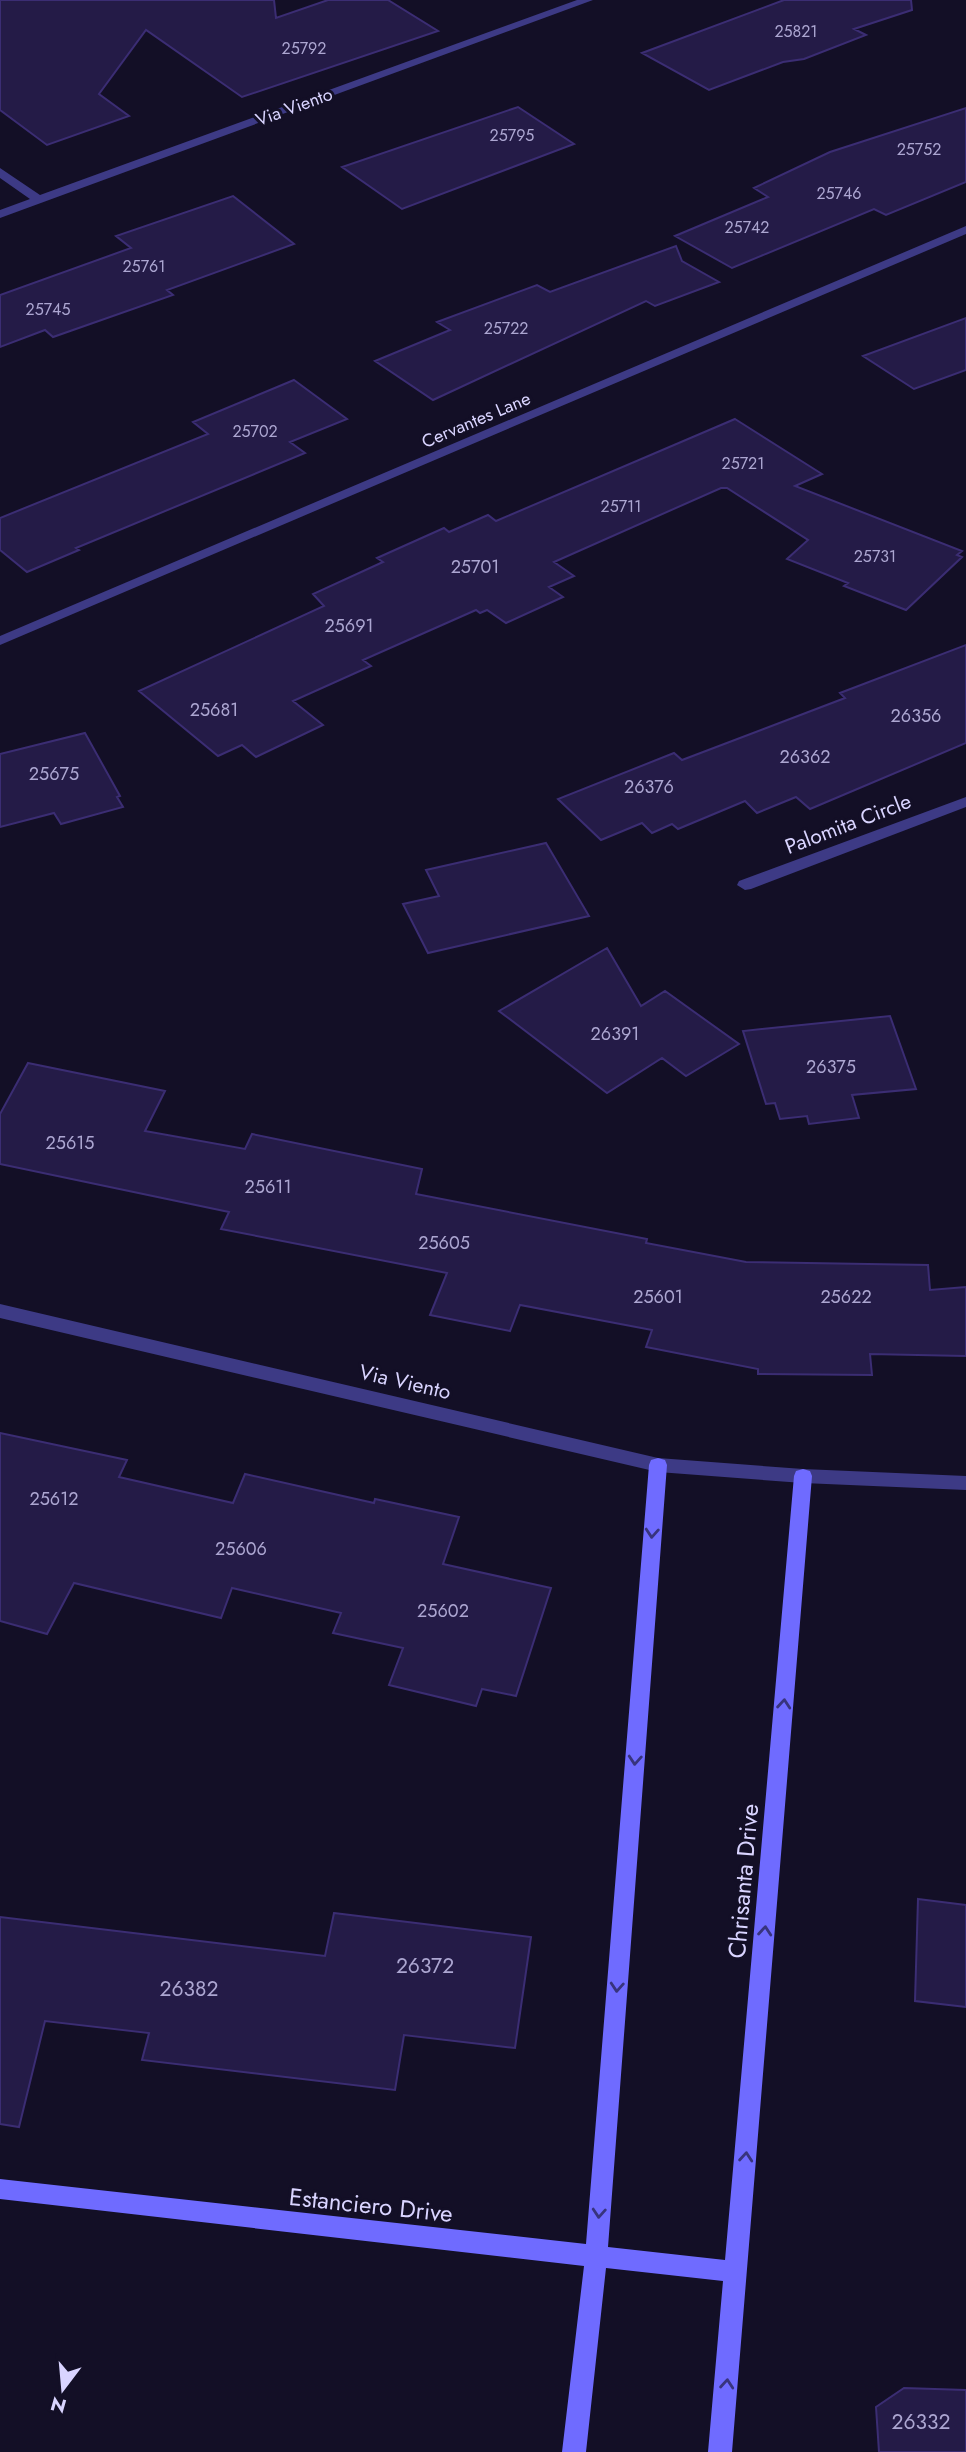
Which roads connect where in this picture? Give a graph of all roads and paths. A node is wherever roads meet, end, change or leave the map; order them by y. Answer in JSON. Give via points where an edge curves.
{"nodes":[{"id":1,"x":587,"y":0,"type":"edge"},
{"id":2,"x":0,"y":172,"type":"edge"},
{"id":3,"x":39,"y":200,"type":"junction"},
{"id":4,"x":0,"y":214,"type":"edge"},
{"id":5,"x":966,"y":230,"type":"edge"},
{"id":6,"x":0,"y":641,"type":"edge"},
{"id":7,"x":966,"y":802,"type":"edge"},
{"id":8,"x":745,"y":885,"type":"dead end"},
{"id":9,"x":0,"y":1311,"type":"edge"},
{"id":10,"x":658,"y":1465,"type":"junction"},
{"id":11,"x":803,"y":1476,"type":"junction"},
{"id":12,"x":966,"y":1483,"type":"edge"},
{"id":13,"x":0,"y":2189,"type":"edge"},
{"id":14,"x":596,"y":2257,"type":"junction"},
{"id":15,"x":737,"y":2272,"type":"junction"},
{"id":16,"x":574,"y":2452,"type":"edge"},
{"id":17,"x":720,"y":2452,"type":"edge"}],
"edges":[{"from":1,"to":3,"type":"street","name":"Via Viento"},
{"from":2,"to":3,"type":"street"},
{"from":3,"to":4,"type":"street","name":"Via Viento"},
{"from":5,"to":6,"type":"street","name":"Cervantes Lane"},
{"from":7,"to":8,"type":"street","name":"Palomita Circle"},
{"from":9,"to":10,"type":"street","name":"Via Viento"},
{"from":10,"to":11,"type":"street","name":"Via Viento"},
{"from":10,"to":14,"type":"street","one_way":true},
{"from":11,"to":12,"type":"street"},
{"from":15,"to":11,"type":"street","name":"Chrisanta Drive","one_way":true},
{"from":13,"to":14,"type":"street","name":"Estanciero Drive"},
{"from":14,"to":15,"type":"street","name":"Estanciero Drive"},
{"from":14,"to":16,"type":"street"},
{"from":17,"to":15,"type":"street","name":"Chrisanta Drive","one_way":true}]}
